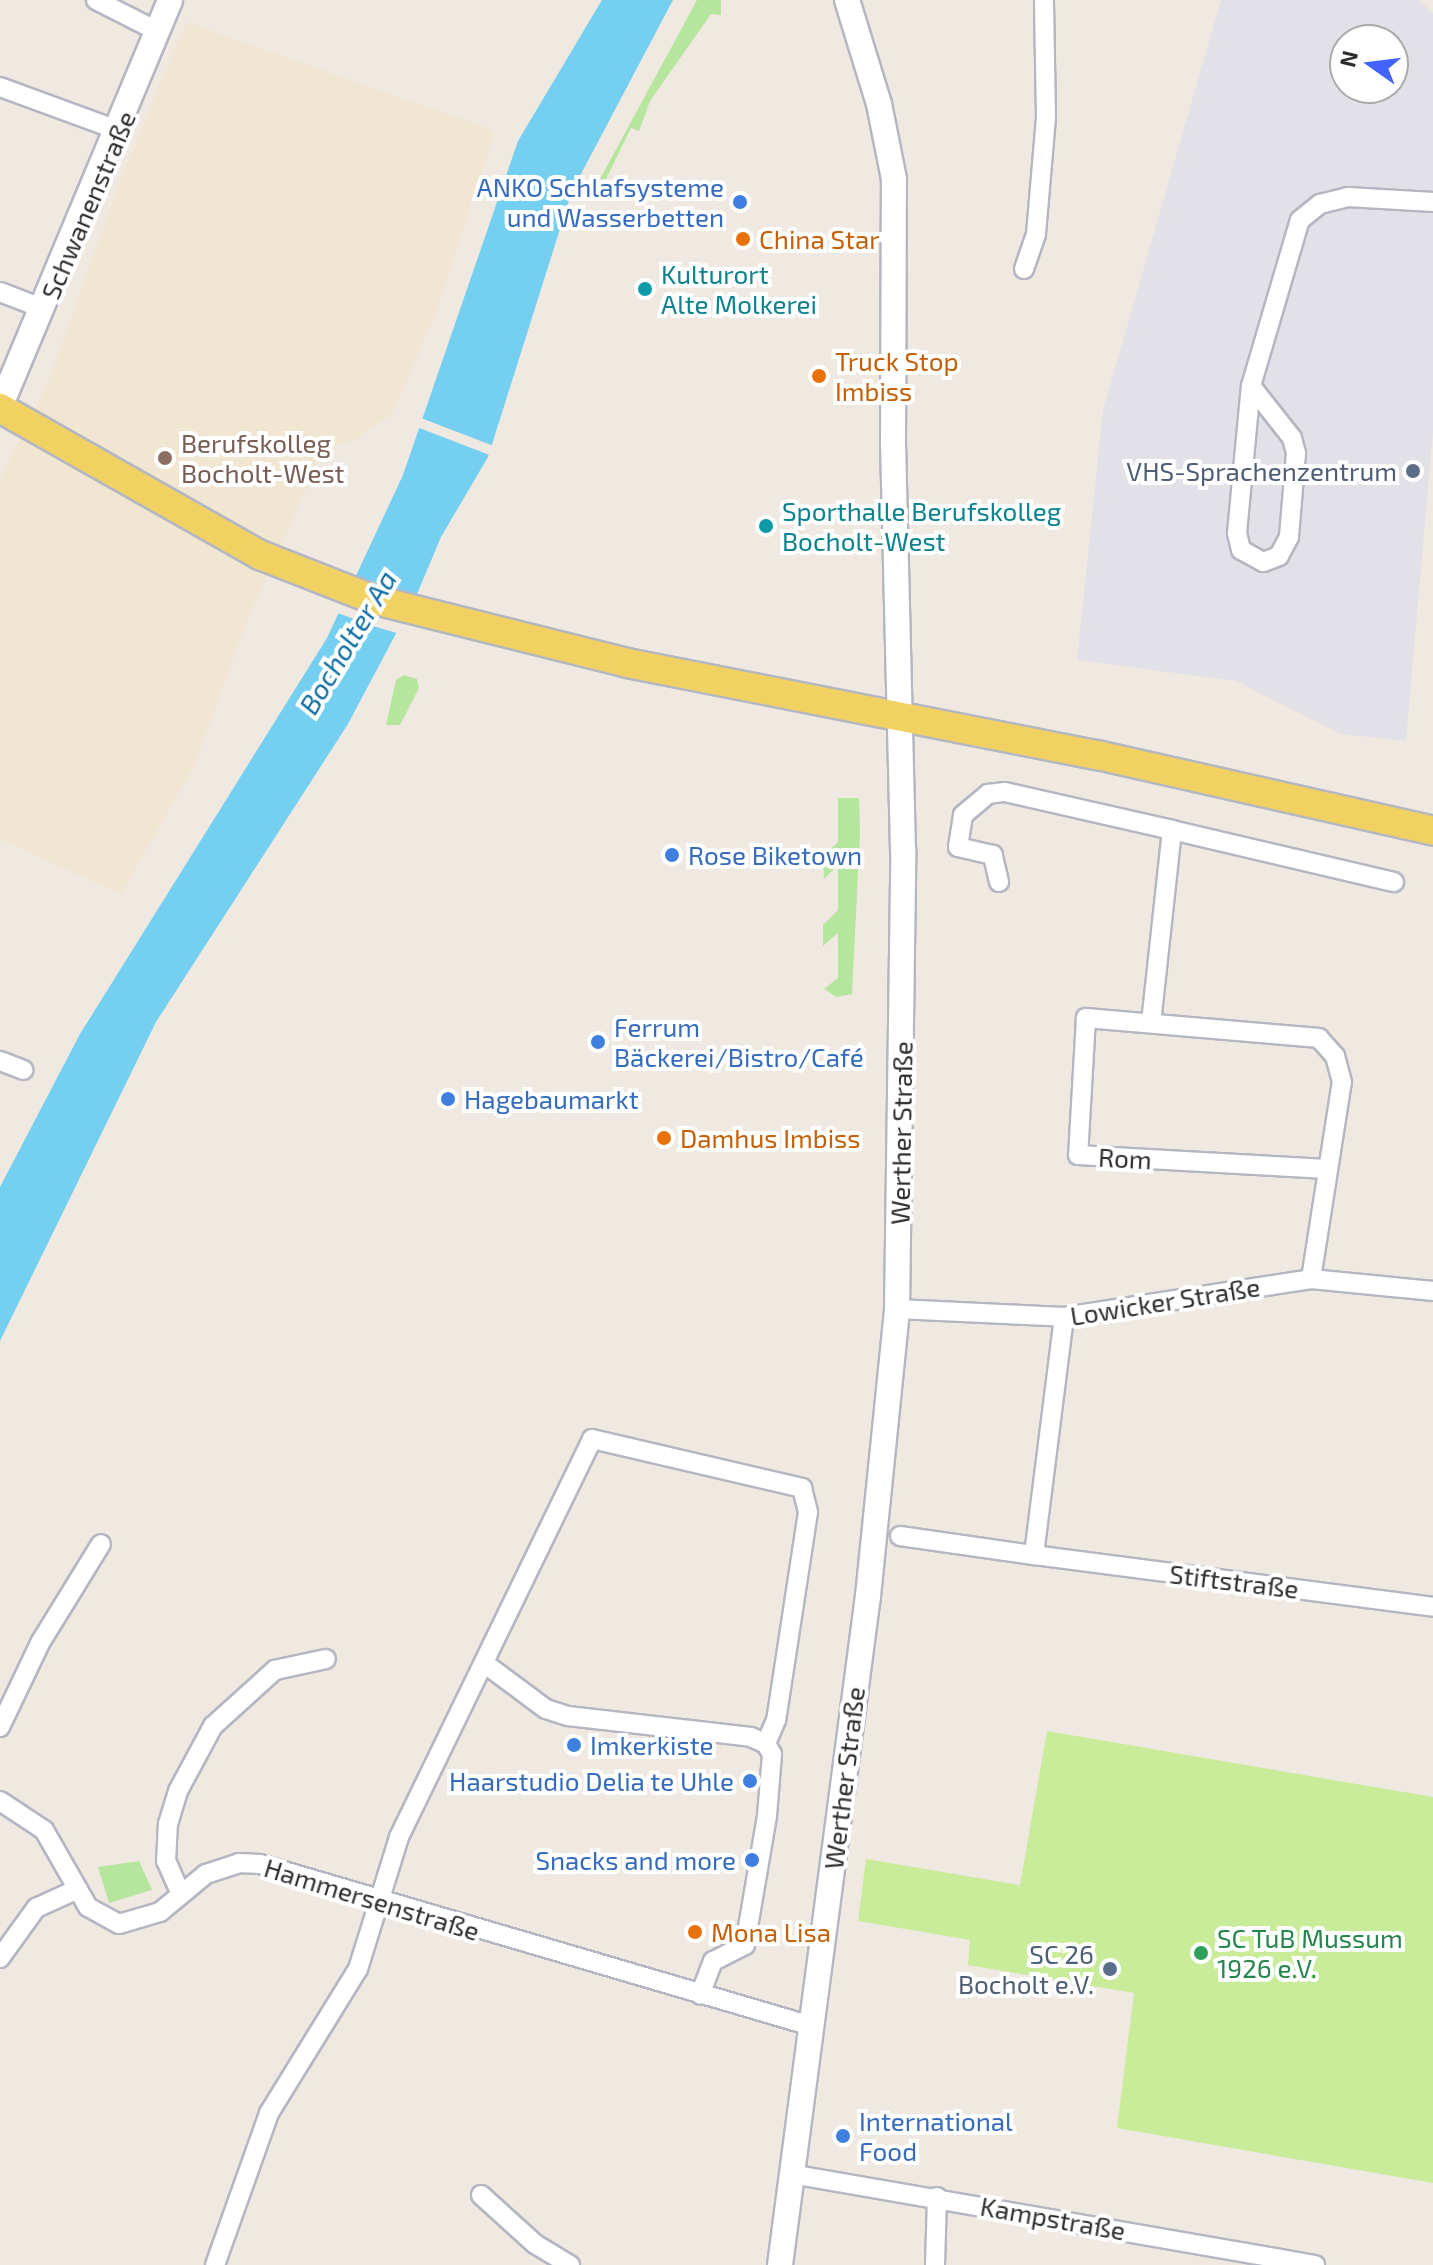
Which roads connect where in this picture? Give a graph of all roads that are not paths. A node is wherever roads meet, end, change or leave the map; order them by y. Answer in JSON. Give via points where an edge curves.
{"nodes":[{"id":1,"x":96,"y":0,"type":"edge"},
{"id":2,"x":170,"y":0,"type":"edge"},
{"id":3,"x":847,"y":0,"type":"edge"},
{"id":4,"x":1044,"y":0,"type":"edge"},
{"id":5,"x":159,"y":32,"type":"junction"},
{"id":6,"x":0,"y":87,"type":"edge"},
{"id":7,"x":120,"y":131,"type":"junction"},
{"id":8,"x":1433,"y":202,"type":"edge"},
{"id":9,"x":1024,"y":269,"type":"dead end"},
{"id":10,"x":0,"y":292,"type":"edge"},
{"id":11,"x":44,"y":309,"type":"junction"},
{"id":12,"x":1251,"y":386,"type":"junction"},
{"id":13,"x":0,"y":408,"type":"edge"},
{"id":14,"x":901,"y":716,"type":"junction"},
{"id":15,"x":1172,"y":830,"type":"junction"},
{"id":16,"x":1433,"y":831,"type":"edge"},
{"id":17,"x":999,"y":882,"type":"dead end"},
{"id":18,"x":1394,"y":882,"type":"dead end"},
{"id":19,"x":1151,"y":1023,"type":"junction"},
{"id":20,"x":0,"y":1061,"type":"edge"},
{"id":21,"x":23,"y":1070,"type":"dead end"},
{"id":22,"x":1327,"y":1169,"type":"junction"},
{"id":23,"x":1311,"y":1279,"type":"junction"},
{"id":24,"x":1433,"y":1291,"type":"edge"},
{"id":25,"x":897,"y":1309,"type":"junction"},
{"id":26,"x":1064,"y":1317,"type":"junction"},
{"id":27,"x":900,"y":1536,"type":"dead end"},
{"id":28,"x":101,"y":1544,"type":"dead end"},
{"id":29,"x":1034,"y":1555,"type":"junction"},
{"id":30,"x":1433,"y":1607,"type":"edge"},
{"id":31,"x":326,"y":1659,"type":"dead end"},
{"id":32,"x":484,"y":1663,"type":"junction"},
{"id":33,"x":0,"y":1727,"type":"edge"},
{"id":34,"x":766,"y":1744,"type":"junction"},
{"id":35,"x":0,"y":1801,"type":"edge"},
{"id":36,"x":78,"y":1889,"type":"junction"},
{"id":37,"x":180,"y":1892,"type":"junction"},
{"id":38,"x":377,"y":1902,"type":"junction"},
{"id":39,"x":0,"y":1958,"type":"edge"},
{"id":40,"x":700,"y":1995,"type":"junction"},
{"id":41,"x":808,"y":2025,"type":"junction"},
{"id":42,"x":791,"y":2174,"type":"junction"},
{"id":43,"x":481,"y":2195,"type":"dead end"},
{"id":44,"x":937,"y":2197,"type":"junction"},
{"id":45,"x":215,"y":2265,"type":"edge"},
{"id":46,"x":570,"y":2265,"type":"edge"},
{"id":47,"x":780,"y":2265,"type":"edge"},
{"id":48,"x":935,"y":2265,"type":"edge"},
{"id":49,"x":1315,"y":2265,"type":"edge"}],
"edges":[{"from":1,"to":5,"type":"street"},
{"from":2,"to":5,"type":"main road","name":"Schwanenstraße"},
{"from":3,"to":14,"type":"main road","name":"Werther Straße","via":[[879,104],[894,179],[893,446]]},
{"from":4,"to":9,"type":"street","via":[[1046,117],[1036,234]]},
{"from":5,"to":7,"type":"main road","name":"Schwanenstraße"},
{"from":6,"to":7,"type":"street"},
{"from":7,"to":11,"type":"main road","name":"Schwanenstraße"},
{"from":8,"to":12,"type":"street","via":[[1348,197],[1320,204],[1300,220]]},
{"from":10,"to":11,"type":"street"},
{"from":11,"to":13,"type":"main road","name":"Schwanenstraße"},
{"from":12,"to":12,"type":"street","via":[[1237,533],[1241,550],[1263,562],[1279,556],[1289,537],[1296,453],[1292,438]]},
{"from":13,"to":14,"type":"main road","via":[[190,518],[320,581],[453,623]]},
{"from":14,"to":16,"type":"main road"},
{"from":14,"to":25,"type":"main road","name":"Werther Straße"},
{"from":15,"to":17,"type":"street","via":[[1005,792],[988,794],[963,815],[958,847],[993,855]]},
{"from":15,"to":18,"type":"street"},
{"from":15,"to":19,"type":"street"},
{"from":19,"to":22,"type":"street","name":"Rom","via":[[1319,1038],[1335,1056],[1342,1082]]},
{"from":19,"to":22,"type":"street","name":"Rom","via":[[1086,1018],[1078,1155]]},
{"from":20,"to":21,"type":"street"},
{"from":22,"to":23,"type":"street","name":"Rom"},
{"from":23,"to":24,"type":"street","name":"Lowicker Straße"},
{"from":23,"to":26,"type":"street","name":"Lowicker Straße"},
{"from":25,"to":26,"type":"street","name":"Lowicker Straße"},
{"from":25,"to":41,"type":"main road","name":"Werther Straße","via":[[868,1596]]},
{"from":26,"to":29,"type":"street"},
{"from":27,"to":29,"type":"street","name":"Stiftstraße"},
{"from":28,"to":33,"type":"street","via":[[40,1643]]},
{"from":29,"to":30,"type":"street","name":"Stiftstraße"},
{"from":31,"to":37,"type":"street","via":[[275,1670],[238,1698],[213,1726],[178,1791],[168,1824],[166,1861]]},
{"from":32,"to":34,"type":"street","via":[[546,1709],[568,1716],[751,1737]]},
{"from":32,"to":34,"type":"street","via":[[592,1439],[788,1481],[802,1488],[808,1512],[776,1720]]},
{"from":32,"to":38,"type":"street","via":[[399,1837]]},
{"from":34,"to":40,"type":"street","via":[[772,1754],[767,1816],[745,1945],[713,1961]]},
{"from":35,"to":36,"type":"street","name":"Hammersenstraße","via":[[44,1830]]},
{"from":36,"to":37,"type":"street","name":"Hammersenstraße","via":[[88,1907],[119,1924],[160,1912]]},
{"from":36,"to":39,"type":"street","via":[[36,1908]]},
{"from":37,"to":38,"type":"street","name":"Hammersenstraße","via":[[206,1874],[239,1863],[260,1864]]},
{"from":38,"to":40,"type":"street","name":"Hammersenstraße"},
{"from":38,"to":45,"type":"street","via":[[358,1969],[269,2113]]},
{"from":40,"to":41,"type":"street","name":"Hammersenstraße"},
{"from":41,"to":42,"type":"main road","name":"Werther Straße"},
{"from":42,"to":44,"type":"street","name":"Kampstraße"},
{"from":42,"to":47,"type":"main road","name":"Werther Straße"},
{"from":43,"to":46,"type":"street","via":[[535,2244]]},
{"from":44,"to":48,"type":"street"},
{"from":44,"to":49,"type":"street","name":"Kampstraße"}]}
